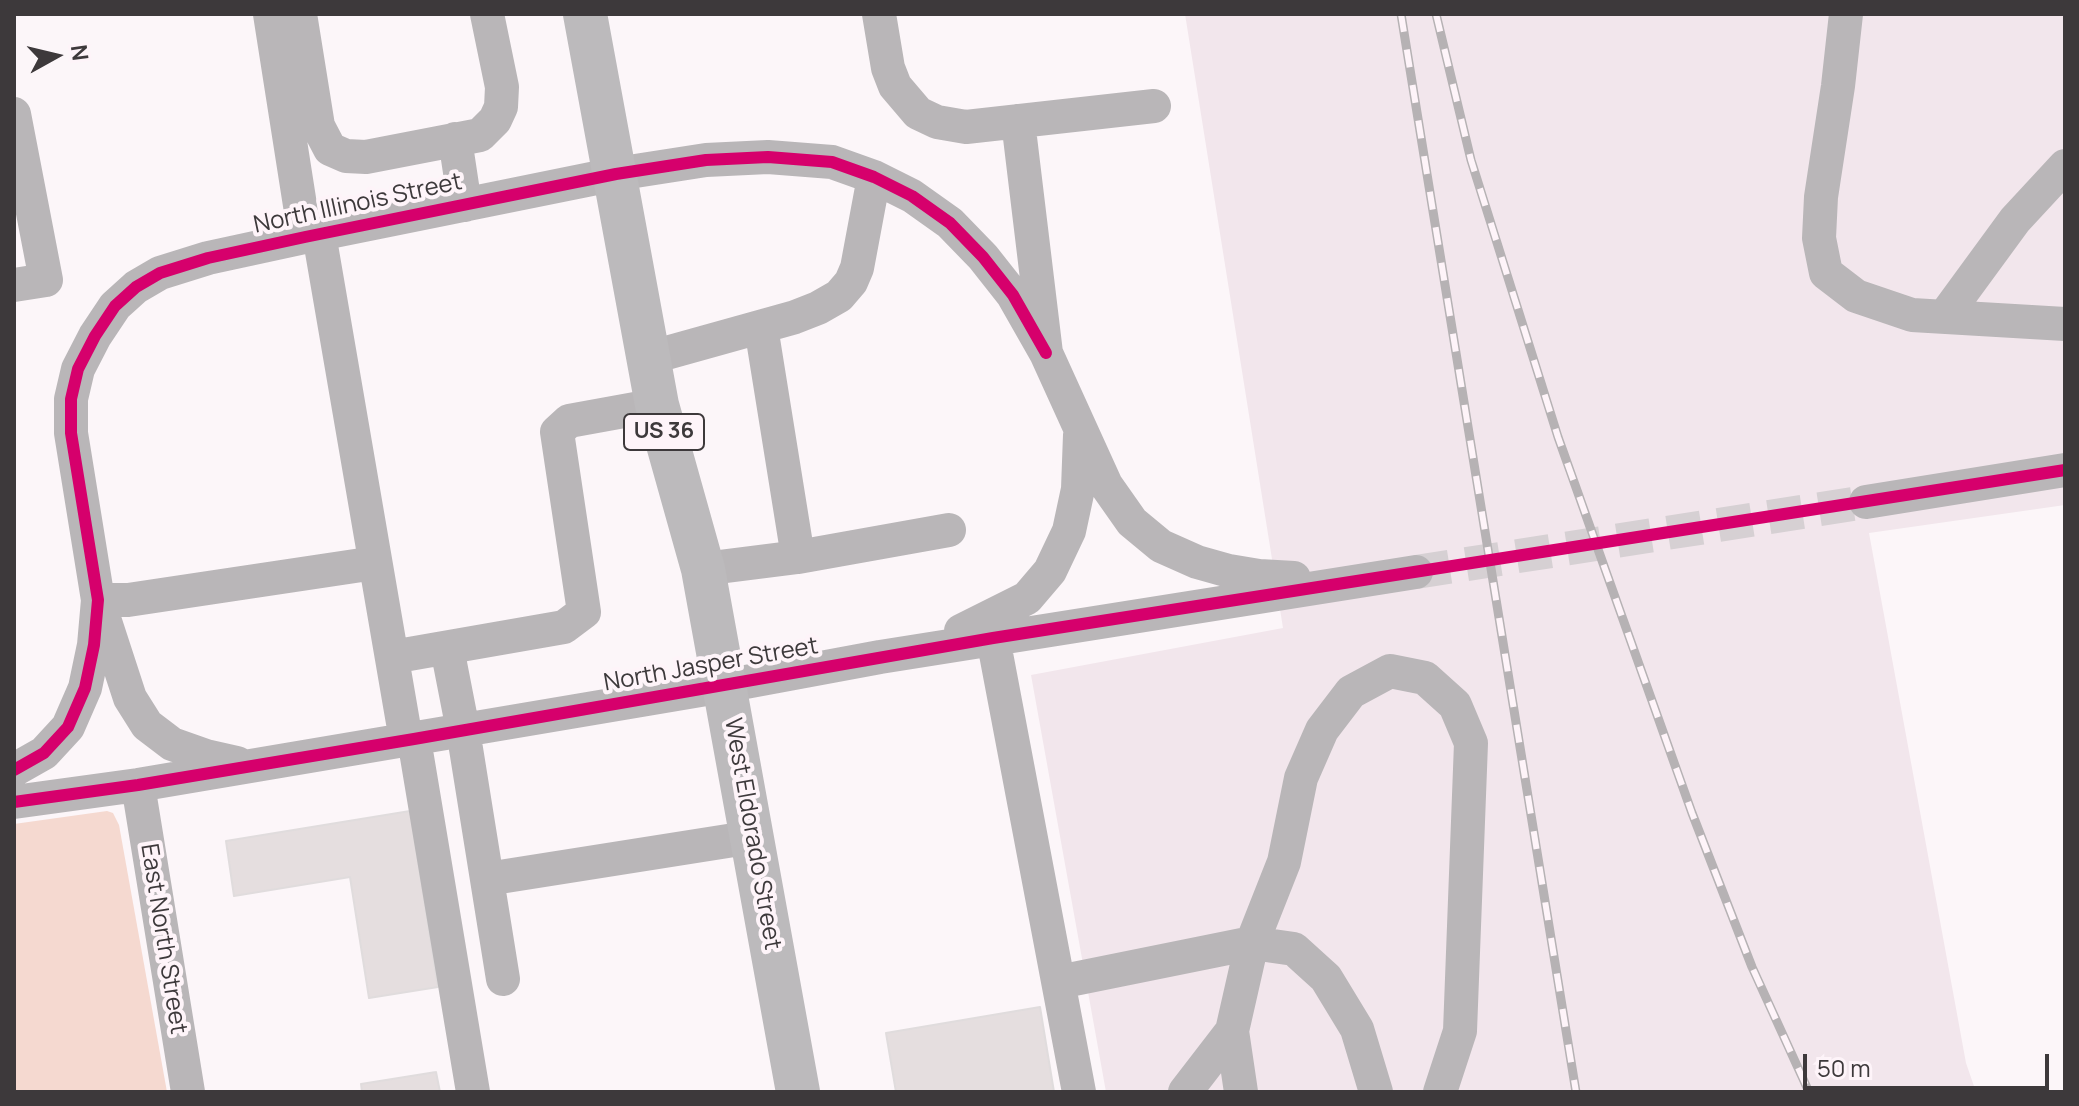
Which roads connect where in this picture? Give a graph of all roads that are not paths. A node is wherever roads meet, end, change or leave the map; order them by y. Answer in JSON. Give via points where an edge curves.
{"nodes":[{"id":1,"x":270,"y":14,"type":"edge"},
{"id":2,"x":300,"y":14,"type":"edge"},
{"id":3,"x":487,"y":14,"type":"edge"},
{"id":4,"x":585,"y":14,"type":"edge"},
{"id":5,"x":879,"y":14,"type":"edge"},
{"id":6,"x":1846,"y":14,"type":"edge"},
{"id":7,"x":1154,"y":106,"type":"dead end"},
{"id":8,"x":14,"y":114,"type":"edge"},
{"id":9,"x":1018,"y":121,"type":"junction"},
{"id":10,"x":455,"y":139,"type":"junction"},
{"id":11,"x":2065,"y":166,"type":"edge"},
{"id":12,"x":616,"y":174,"type":"junction"},
{"id":13,"x":874,"y":177,"type":"junction"},
{"id":14,"x":465,"y":205,"type":"junction"},
{"id":15,"x":312,"y":235,"type":"junction"},
{"id":16,"x":30,"y":283,"type":"edge"},
{"id":17,"x":1944,"y":317,"type":"junction"},
{"id":18,"x":2065,"y":324,"type":"edge"},
{"id":19,"x":761,"y":327,"type":"junction"},
{"id":20,"x":1046,"y":353,"type":"junction"},
{"id":21,"x":648,"y":358,"type":"junction"},
{"id":22,"x":657,"y":405,"type":"junction"},
{"id":23,"x":1080,"y":429,"type":"junction"},
{"id":24,"x":2065,"y":470,"type":"edge"},
{"id":25,"x":1866,"y":502,"type":"tunnel mouth"},
{"id":26,"x":949,"y":530,"type":"dead end"},
{"id":27,"x":798,"y":557,"type":"junction"},
{"id":28,"x":375,"y":563,"type":"junction"},
{"id":29,"x":703,"y":569,"type":"junction"},
{"id":30,"x":98,"y":600,"type":"junction"},
{"id":31,"x":993,"y":638,"type":"junction"},
{"id":32,"x":447,"y":648,"type":"junction"},
{"id":33,"x":392,"y":657,"type":"junction"},
{"id":34,"x":880,"y":657,"type":"junction"},
{"id":35,"x":724,"y":686,"type":"junction"},
{"id":36,"x":463,"y":730,"type":"junction"},
{"id":37,"x":410,"y":740,"type":"junction"},
{"id":38,"x":249,"y":766,"type":"junction"},
{"id":39,"x":14,"y":770,"type":"edge"},
{"id":40,"x":138,"y":785,"type":"junction"},
{"id":41,"x":14,"y":802,"type":"edge"},
{"id":42,"x":753,"y":837,"type":"junction"},
{"id":43,"x":487,"y":879,"type":"junction"},
{"id":44,"x":1252,"y":943,"type":"junction"},
{"id":45,"x":503,"y":979,"type":"dead end"},
{"id":46,"x":1059,"y":982,"type":"junction"},
{"id":47,"x":1232,"y":1031,"type":"junction"},
{"id":48,"x":188,"y":1092,"type":"edge"},
{"id":49,"x":473,"y":1092,"type":"edge"},
{"id":50,"x":798,"y":1092,"type":"edge"},
{"id":51,"x":1079,"y":1092,"type":"edge"},
{"id":52,"x":1185,"y":1092,"type":"edge"},
{"id":53,"x":1241,"y":1092,"type":"edge"},
{"id":54,"x":1376,"y":1092,"type":"edge"},
{"id":55,"x":1440,"y":1092,"type":"edge"}],
"edges":[{"from":1,"to":15,"type":"street"},
{"from":2,"to":10,"type":"street","via":[[318,126],[330,149],[366,157]]},
{"from":3,"to":10,"type":"street","via":[[501,107],[480,135]]},
{"from":4,"to":12,"type":"main road","name":"West Eldorado Street","number":"US 36"},
{"from":5,"to":9,"type":"street","via":[[888,68],[918,113],[966,127]]},
{"from":6,"to":17,"type":"street","via":[[1821,197],[1819,238],[1826,273],[1856,296],[1912,315]]},
{"from":7,"to":9,"type":"street"},
{"from":8,"to":16,"type":"street"},
{"from":9,"to":20,"type":"street"},
{"from":10,"to":14,"type":"street"},
{"from":11,"to":17,"type":"street","via":[[2015,220]]},
{"from":12,"to":13,"type":"street","name":"North Illinois Street","via":[[768,157],[832,162]]},
{"from":12,"to":14,"type":"street","name":"North Illinois Street"},
{"from":12,"to":21,"type":"main road","name":"West Eldorado Street","number":"US 36"},
{"from":13,"to":19,"type":"street","via":[[851,282],[818,308]]},
{"from":13,"to":20,"type":"street","name":"North Illinois Street","via":[[950,223],[1013,295]]},
{"from":14,"to":15,"type":"street","name":"North Illinois Street"},
{"from":15,"to":28,"type":"street"},
{"from":15,"to":30,"type":"street","name":"North Illinois Street","via":[[160,273],[115,306],[95,336],[78,369],[71,433]]},
{"from":17,"to":18,"type":"street"},
{"from":19,"to":21,"type":"street"},
{"from":19,"to":27,"type":"street"},
{"from":20,"to":23,"type":"street","name":"North Jasper Street"},
{"from":21,"to":22,"type":"main road","name":"West Eldorado Street","number":"US 36"},
{"from":22,"to":29,"type":"main road","name":"West Eldorado Street","number":"US 36"},
{"from":22,"to":32,"type":"street","via":[[569,421],[557,432],[584,612],[564,627]]},
{"from":23,"to":31,"type":"street","name":"North Jasper Street","via":[[1106,485],[1132,522],[1161,546],[1197,562],[1259,576],[1340,579],[1406,574]]},
{"from":23,"to":34,"type":"street","via":[[1078,489],[1069,531],[1050,571],[1027,598],[948,637]]},
{"from":24,"to":25,"type":"street"},
{"from":26,"to":27,"type":"street"},
{"from":27,"to":29,"type":"street"},
{"from":28,"to":30,"type":"street"},
{"from":28,"to":33,"type":"street"},
{"from":29,"to":35,"type":"main road","name":"West Eldorado Street","number":"US 36"},
{"from":30,"to":38,"type":"street","via":[[130,698],[147,725],[172,744]]},
{"from":30,"to":39,"type":"street","name":"North Illinois Street","via":[[85,688],[68,727],[44,753]]},
{"from":31,"to":34,"type":"street","name":"North Jasper Street"},
{"from":31,"to":46,"type":"street"},
{"from":32,"to":33,"type":"street"},
{"from":32,"to":36,"type":"street"},
{"from":33,"to":37,"type":"street"},
{"from":34,"to":35,"type":"street","name":"North Jasper Street"},
{"from":35,"to":36,"type":"street","name":"North Jasper Street"},
{"from":35,"to":42,"type":"main road","name":"West Eldorado Street","number":"US 36"},
{"from":36,"to":37,"type":"street","name":"North Jasper Street"},
{"from":36,"to":43,"type":"street"},
{"from":37,"to":38,"type":"street","name":"North Jasper Street"},
{"from":37,"to":49,"type":"street"},
{"from":38,"to":40,"type":"street","name":"North Jasper Street"},
{"from":40,"to":41,"type":"street","name":"North Jasper Street"},
{"from":40,"to":48,"type":"street","name":"East North Street"},
{"from":42,"to":43,"type":"street"},
{"from":42,"to":50,"type":"main road","name":"West Eldorado Street","number":"US 36"},
{"from":43,"to":45,"type":"street"},
{"from":44,"to":46,"type":"street"},
{"from":44,"to":47,"type":"street"},
{"from":44,"to":54,"type":"street","via":[[1294,949],[1326,978],[1357,1029]]},
{"from":44,"to":55,"type":"street","via":[[1284,862],[1301,778],[1322,730],[1351,692],[1390,671],[1425,678],[1455,705],[1471,743],[1460,1031]]},
{"from":46,"to":51,"type":"street"},
{"from":47,"to":52,"type":"street"},
{"from":47,"to":53,"type":"street"}]}
